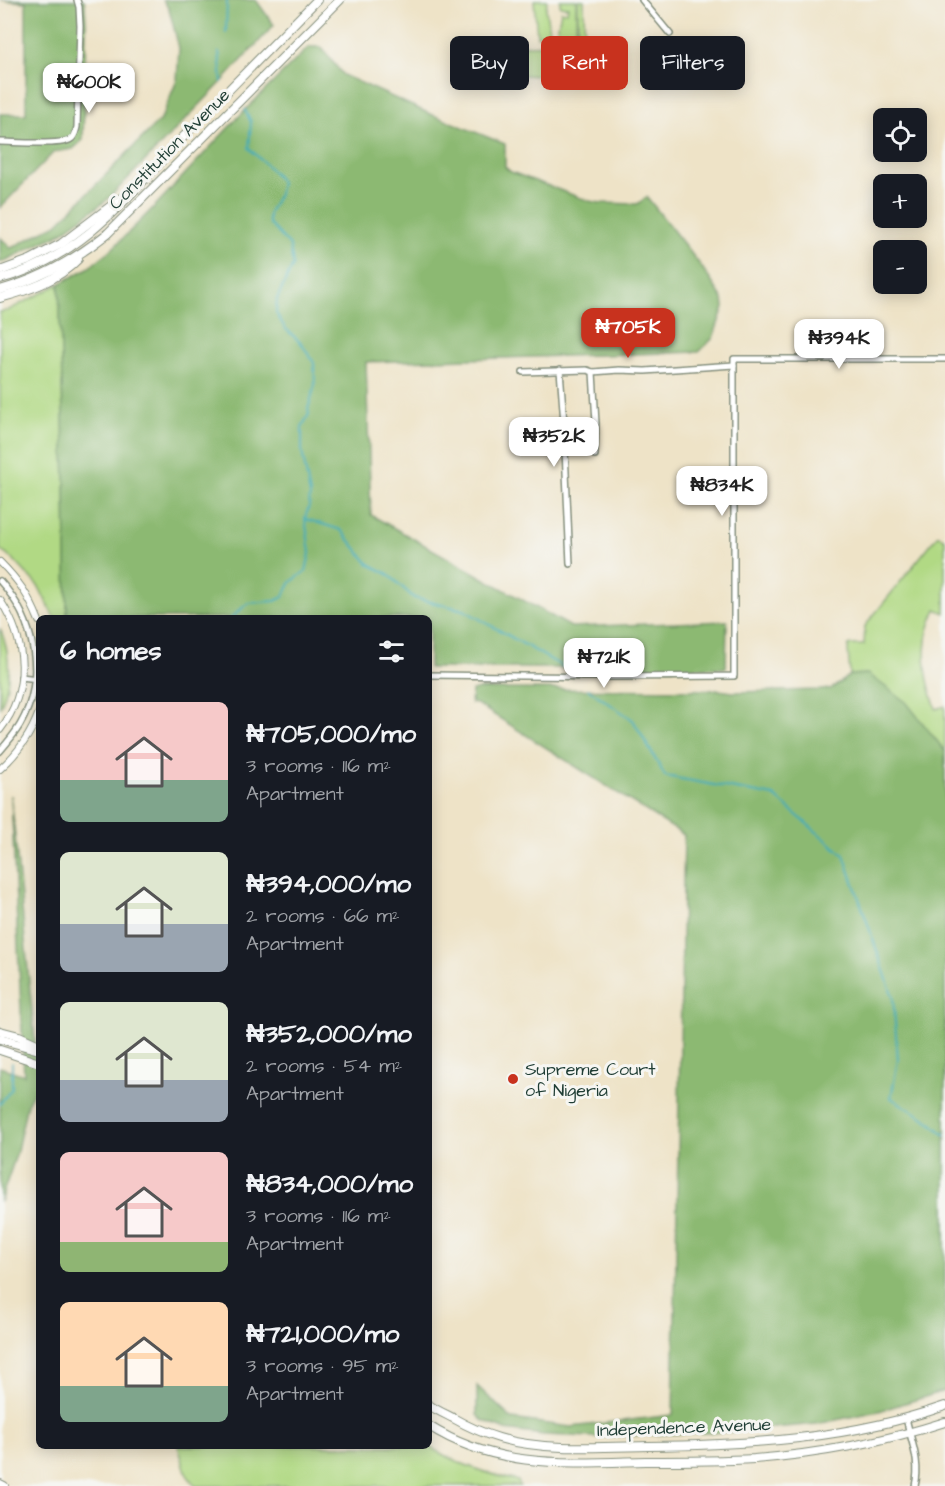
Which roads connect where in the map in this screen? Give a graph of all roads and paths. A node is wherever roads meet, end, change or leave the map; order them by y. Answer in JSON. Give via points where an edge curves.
{"nodes":[{"id":1,"x":77,"y":0,"type":"edge"},
{"id":2,"x":317,"y":0,"type":"edge"},
{"id":3,"x":340,"y":0,"type":"edge"},
{"id":4,"x":642,"y":0,"type":"edge"},
{"id":5,"x":670,"y":34,"type":"dead end"},
{"id":6,"x":0,"y":142,"type":"edge"},
{"id":7,"x":135,"y":190,"type":"junction"},
{"id":8,"x":89,"y":249,"type":"junction"},
{"id":9,"x":0,"y":271,"type":"edge"},
{"id":10,"x":0,"y":279,"type":"edge"},
{"id":11,"x":0,"y":290,"type":"edge"},
{"id":12,"x":0,"y":298,"type":"edge"},
{"id":13,"x":945,"y":359,"type":"edge"},
{"id":14,"x":734,"y":365,"type":"junction"},
{"id":15,"x":560,"y":370,"type":"junction"},
{"id":16,"x":523,"y":372,"type":"dead end"},
{"id":17,"x":592,"y":372,"type":"junction"},
{"id":18,"x":595,"y":455,"type":"dead end"},
{"id":19,"x":0,"y":562,"type":"edge"},
{"id":20,"x":570,"y":564,"type":"dead end"},
{"id":21,"x":0,"y":581,"type":"edge"},
{"id":22,"x":0,"y":600,"type":"edge"},
{"id":23,"x":36,"y":615,"type":"edge"},
{"id":24,"x":36,"y":671,"type":"edge"},
{"id":25,"x":432,"y":675,"type":"edge"},
{"id":26,"x":21,"y":677,"type":"junction"},
{"id":27,"x":36,"y":679,"type":"edge"},
{"id":28,"x":36,"y":682,"type":"edge"},
{"id":29,"x":36,"y":722,"type":"edge"},
{"id":30,"x":0,"y":730,"type":"edge"},
{"id":31,"x":0,"y":751,"type":"edge"},
{"id":32,"x":0,"y":769,"type":"edge"},
{"id":33,"x":0,"y":1031,"type":"edge"},
{"id":34,"x":0,"y":1039,"type":"edge"},
{"id":35,"x":36,"y":1044,"type":"edge"},
{"id":36,"x":36,"y":1049,"type":"edge"},
{"id":37,"x":0,"y":1050,"type":"edge"},
{"id":38,"x":0,"y":1056,"type":"edge"},
{"id":39,"x":36,"y":1064,"type":"edge"},
{"id":40,"x":36,"y":1064,"type":"edge"},
{"id":41,"x":945,"y":1406,"type":"edge"},
{"id":42,"x":432,"y":1407,"type":"edge"},
{"id":43,"x":906,"y":1418,"type":"junction"},
{"id":44,"x":945,"y":1422,"type":"edge"},
{"id":45,"x":432,"y":1428,"type":"edge"},
{"id":46,"x":910,"y":1433,"type":"junction"},
{"id":47,"x":915,"y":1486,"type":"edge"}],
"edges":[{"from":1,"to":6,"type":"street","via":[[80,26],[75,134],[60,143]]},
{"from":2,"to":7,"type":"main road","name":"Constitution Avenue"},
{"from":3,"to":8,"type":"main road","name":"Constitution Avenue"},
{"from":4,"to":5,"type":"street"},
{"from":7,"to":9,"type":"main road","via":[[61,244]]},
{"from":7,"to":10,"type":"main road","name":"Constitution Avenue","via":[[62,254]]},
{"from":8,"to":11,"type":"main road","name":"Constitution Avenue","via":[[35,279]]},
{"from":8,"to":12,"type":"main road","via":[[57,277]]},
{"from":13,"to":14,"type":"street","via":[[734,358]]},
{"from":14,"to":17,"type":"street"},
{"from":14,"to":25,"type":"street","via":[[734,676]]},
{"from":15,"to":16,"type":"street"},
{"from":15,"to":17,"type":"street"},
{"from":15,"to":20,"type":"street"},
{"from":17,"to":18,"type":"street"},
{"from":19,"to":23,"type":"street","via":[[22,586]]},
{"from":21,"to":24,"type":"street","via":[[28,626]]},
{"from":22,"to":26,"type":"street","via":[[21,646]]},
{"from":26,"to":27,"type":"street"},
{"from":26,"to":30,"type":"street","via":[[11,713]]},
{"from":28,"to":31,"type":"street","via":[[24,717]]},
{"from":29,"to":32,"type":"street","via":[[14,756]]},
{"from":33,"to":35,"type":"main road"},
{"from":34,"to":36,"type":"main road"},
{"from":37,"to":39,"type":"main road"},
{"from":38,"to":40,"type":"main road"},
{"from":41,"to":43,"type":"main road","name":"Independence Avenue"},
{"from":42,"to":43,"type":"main road","name":"Independence Avenue","via":[[498,1438],[545,1446],[756,1443],[800,1439]]},
{"from":43,"to":46,"type":"street"},
{"from":44,"to":46,"type":"main road","name":"Independence Avenue"},
{"from":45,"to":46,"type":"main road","name":"Independence Avenue","via":[[450,1439],[507,1457],[548,1462],[755,1459],[823,1451]]},
{"from":46,"to":47,"type":"street","via":[[916,1452]]}]}
